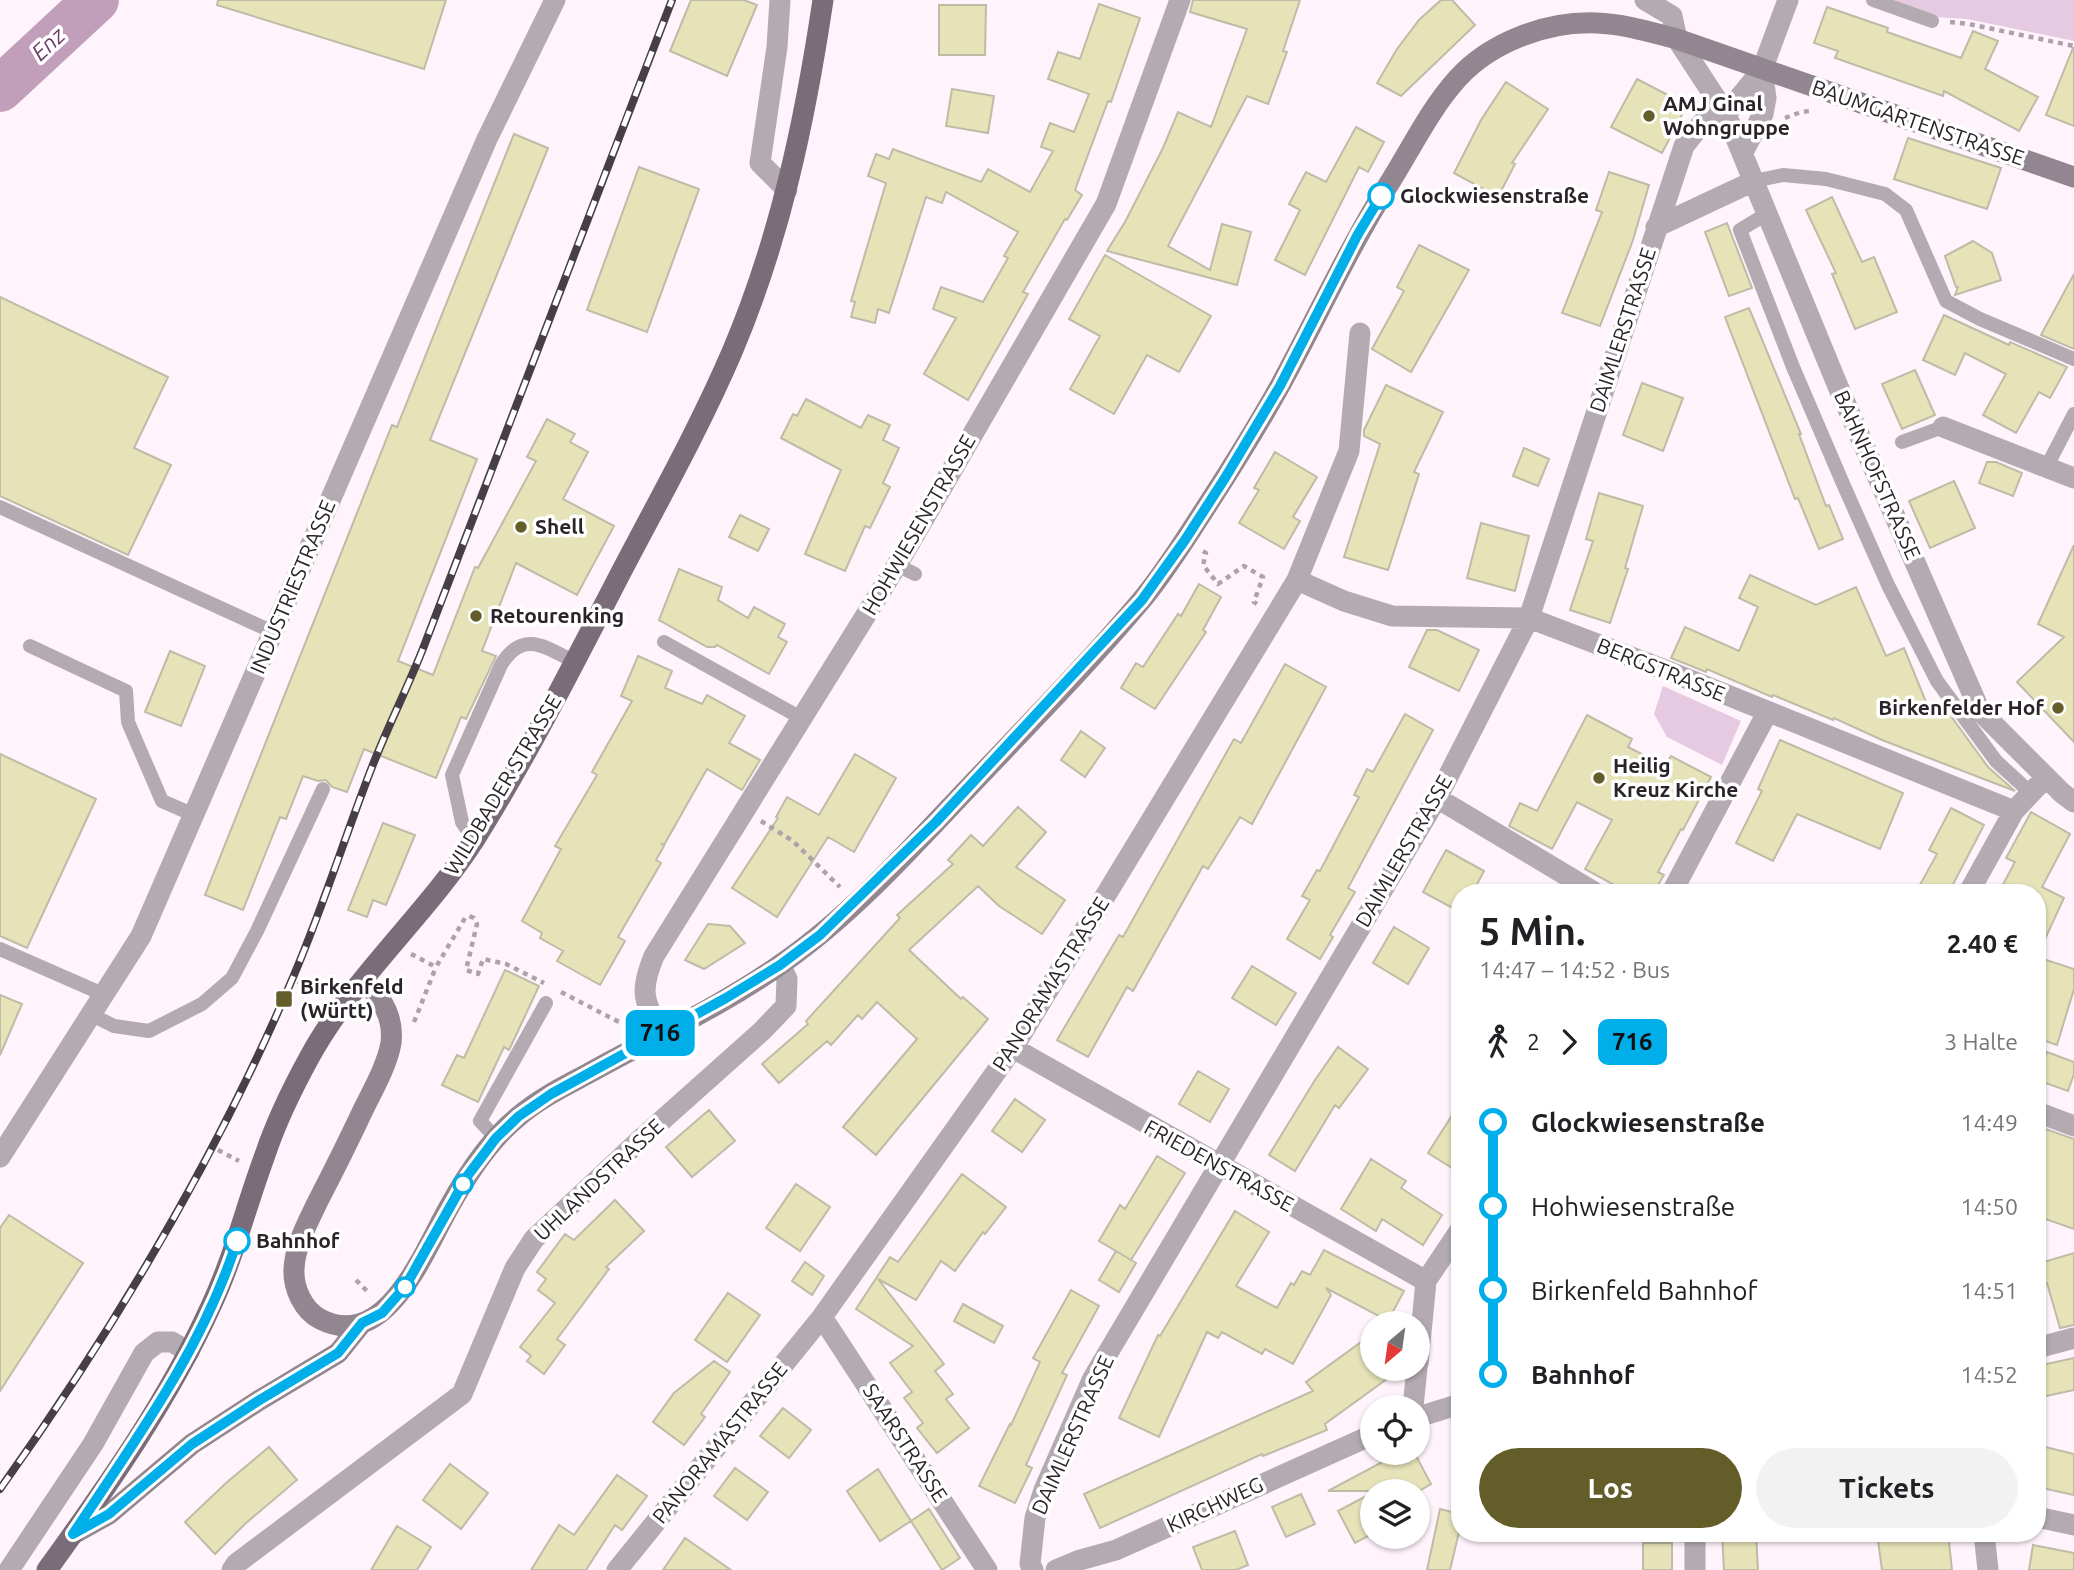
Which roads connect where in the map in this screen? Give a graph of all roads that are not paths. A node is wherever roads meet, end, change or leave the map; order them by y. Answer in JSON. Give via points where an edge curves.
{"nodes":[{"id":1,"x":555,"y":0,"type":"edge"},
{"id":2,"x":780,"y":0,"type":"edge"},
{"id":3,"x":823,"y":0,"type":"edge"},
{"id":4,"x":1180,"y":0,"type":"edge"},
{"id":5,"x":1645,"y":0,"type":"edge"},
{"id":6,"x":1788,"y":0,"type":"edge"},
{"id":7,"x":1872,"y":0,"type":"edge"},
{"id":8,"x":1932,"y":21,"type":"road end"},
{"id":9,"x":1677,"y":39,"type":"junction"},
{"id":10,"x":1762,"y":70,"type":"junction"},
{"id":11,"x":1726,"y":114,"type":"junction"},
{"id":12,"x":1743,"y":152,"type":"junction"},
{"id":13,"x":2074,"y":177,"type":"edge"},
{"id":14,"x":1754,"y":181,"type":"junction"},
{"id":15,"x":788,"y":190,"type":"junction"},
{"id":16,"x":1768,"y":214,"type":"junction"},
{"id":17,"x":1656,"y":228,"type":"junction"},
{"id":18,"x":1360,"y":334,"type":"dead end"},
{"id":19,"x":2074,"y":359,"type":"edge"},
{"id":20,"x":2074,"y":414,"type":"edge"},
{"id":21,"x":1943,"y":428,"type":"joint"},
{"id":22,"x":1902,"y":442,"type":"dead end"},
{"id":23,"x":2046,"y":468,"type":"junction"},
{"id":24,"x":2074,"y":478,"type":"edge"},
{"id":25,"x":0,"y":507,"type":"edge"},
{"id":26,"x":1297,"y":580,"type":"junction"},
{"id":27,"x":1529,"y":618,"type":"junction"},
{"id":28,"x":273,"y":632,"type":"junction"},
{"id":29,"x":664,"y":642,"type":"dead end"},
{"id":30,"x":30,"y":646,"type":"dead end"},
{"id":31,"x":575,"y":662,"type":"junction"},
{"id":32,"x":1767,"y":713,"type":"junction"},
{"id":33,"x":803,"y":719,"type":"junction"},
{"id":34,"x":2046,"y":777,"type":"junction"},
{"id":35,"x":323,"y":789,"type":"dead end"},
{"id":36,"x":2031,"y":793,"type":"junction"},
{"id":37,"x":1437,"y":798,"type":"junction"},
{"id":38,"x":2074,"y":802,"type":"edge"},
{"id":39,"x":2014,"y":811,"type":"junction"},
{"id":40,"x":194,"y":815,"type":"junction"},
{"id":41,"x":474,"y":840,"type":"junction"},
{"id":42,"x":1582,"y":884,"type":"edge"},
{"id":43,"x":1676,"y":884,"type":"edge"},
{"id":44,"x":1973,"y":884,"type":"edge"},
{"id":45,"x":0,"y":949,"type":"edge"},
{"id":46,"x":780,"y":965,"type":"junction"},
{"id":47,"x":363,"y":981,"type":"junction"},
{"id":48,"x":105,"y":995,"type":"junction"},
{"id":49,"x":546,"y":1003,"type":"dead end"},
{"id":50,"x":92,"y":1015,"type":"junction"},
{"id":51,"x":660,"y":1033,"type":"junction"},
{"id":52,"x":1013,"y":1048,"type":"junction"},
{"id":53,"x":2046,"y":1115,"type":"edge"},
{"id":54,"x":2074,"y":1126,"type":"edge"},
{"id":55,"x":496,"y":1138,"type":"junction"},
{"id":56,"x":0,"y":1157,"type":"edge"},
{"id":57,"x":1220,"y":1167,"type":"junction"},
{"id":58,"x":1451,"y":1244,"type":"edge"},
{"id":59,"x":1426,"y":1281,"type":"junction"},
{"id":60,"x":1423,"y":1311,"type":"edge"},
{"id":61,"x":822,"y":1317,"type":"junction"},
{"id":62,"x":362,"y":1323,"type":"junction"},
{"id":63,"x":2074,"y":1338,"type":"edge"},
{"id":64,"x":2046,"y":1346,"type":"edge"},
{"id":65,"x":189,"y":1352,"type":"junction"},
{"id":66,"x":1451,"y":1407,"type":"edge"},
{"id":67,"x":1430,"y":1413,"type":"edge"},
{"id":68,"x":1360,"y":1441,"type":"edge"},
{"id":69,"x":2046,"y":1519,"type":"edge"},
{"id":70,"x":2074,"y":1525,"type":"edge"},
{"id":71,"x":73,"y":1534,"type":"junction"},
{"id":72,"x":1695,"y":1542,"type":"edge"},
{"id":73,"x":1985,"y":1542,"type":"edge"},
{"id":74,"x":9,"y":1570,"type":"edge"},
{"id":75,"x":47,"y":1570,"type":"edge"},
{"id":76,"x":232,"y":1570,"type":"edge"},
{"id":77,"x":617,"y":1570,"type":"edge"},
{"id":78,"x":987,"y":1570,"type":"edge"},
{"id":79,"x":1033,"y":1570,"type":"edge"},
{"id":80,"x":1056,"y":1570,"type":"edge"},
{"id":81,"x":1695,"y":1570,"type":"edge"},
{"id":82,"x":1988,"y":1570,"type":"edge"}],
"edges":[{"from":1,"to":28,"type":"street","name":"INDUSTRIESTRASSE","via":[[487,139]]},
{"from":2,"to":15,"type":"street","via":[[760,163]]},
{"from":3,"to":15,"type":"main road","name":"WILDBADER STRASSE"},
{"from":4,"to":33,"type":"street","name":"HOHWIESENSTRASSE","via":[[1106,204],[906,569]]},
{"from":5,"to":9,"type":"street","name":"BAHNHOFSTRASSE","via":[[1672,16]]},
{"from":6,"to":10,"type":"street"},
{"from":7,"to":8,"type":"lane"},
{"from":9,"to":10,"type":"main road"},
{"from":9,"to":11,"type":"street","name":"BAHNHOFSTRASSE"},
{"from":9,"to":46,"type":"main road","via":[[1634,27],[1559,25],[1492,50],[1459,76],[1427,119],[1358,234],[1280,386],[1225,478],[1142,600],[855,903]]},
{"from":10,"to":11,"type":"street"},
{"from":10,"to":12,"type":"street","via":[[1766,98]]},
{"from":10,"to":13,"type":"main road","name":"BAUMGARTENSTRASSE"},
{"from":11,"to":12,"type":"street","name":"BAHNHOFSTRASSE"},
{"from":11,"to":17,"type":"street","name":"DAIMLERSTRASSE","via":[[1702,123],[1684,146]]},
{"from":12,"to":14,"type":"street","name":"BAHNHOFSTRASSE"},
{"from":14,"to":16,"type":"street","name":"BAHNHOFSTRASSE"},
{"from":14,"to":17,"type":"street"},
{"from":14,"to":19,"type":"lane","via":[[1783,175],[1826,179],[1885,194],[1906,210],[1946,301]]},
{"from":15,"to":31,"type":"main road","name":"WILDBADER STRASSE","via":[[732,352],[685,454]]},
{"from":16,"to":34,"type":"street","name":"BAHNHOFSTRASSE","via":[[1980,711]]},
{"from":16,"to":36,"type":"lane","via":[[1740,230],[1882,573],[1937,681],[1996,761]]},
{"from":17,"to":27,"type":"street","name":"DAIMLERSTRASSE"},
{"from":18,"to":26,"type":"street","name":"PANORAMASTRASSE","via":[[1349,451]]},
{"from":20,"to":23,"type":"lane"},
{"from":21,"to":22,"type":"lane"},
{"from":21,"to":23,"type":"street"},
{"from":23,"to":24,"type":"street"},
{"from":25,"to":28,"type":"lane"},
{"from":26,"to":27,"type":"street","name":"BERGSTRASSE","via":[[1392,616]]},
{"from":26,"to":52,"type":"street","name":"PANORAMASTRASSE"},
{"from":27,"to":32,"type":"street","name":"BERGSTRASSE"},
{"from":27,"to":37,"type":"street","name":"DAIMLERSTRASSE"},
{"from":28,"to":40,"type":"street","name":"INDUSTRIESTRASSE"},
{"from":29,"to":33,"type":"lane"},
{"from":30,"to":40,"type":"lane","via":[[125,691],[128,722],[162,801]]},
{"from":31,"to":41,"type":"main road","name":"WILDBADER STRASSE"},
{"from":31,"to":41,"type":"lane","via":[[529,644],[517,645],[501,665],[452,775],[462,822]]},
{"from":32,"to":39,"type":"street","name":"BERGSTRASSE"},
{"from":32,"to":43,"type":"street"},
{"from":33,"to":51,"type":"street","name":"HOHWIESENSTRASSE","via":[[654,956],[644,981],[646,1003]]},
{"from":34,"to":36,"type":"street"},
{"from":34,"to":38,"type":"street","name":"BAHNHOFSTRASSE"},
{"from":35,"to":50,"type":"lane","via":[[232,978],[202,1004],[149,1031],[114,1026]]},
{"from":36,"to":39,"type":"street"},
{"from":37,"to":42,"type":"street","via":[[1483,817]]},
{"from":37,"to":57,"type":"street","name":"DAIMLERSTRASSE"},
{"from":39,"to":44,"type":"street"},
{"from":40,"to":48,"type":"street","name":"INDUSTRIESTRASSE","via":[[141,936]]},
{"from":41,"to":47,"type":"main road","name":"WILDBADER STRASSE"},
{"from":45,"to":48,"type":"lane"},
{"from":46,"to":51,"type":"main road"},
{"from":46,"to":76,"type":"street","name":"UHLANDSTRASSE","via":[[787,979],[786,1006],[534,1239],[515,1268],[462,1394]]},
{"from":47,"to":62,"type":"main road","via":[[387,1010],[392,1039],[379,1078],[305,1227],[294,1267],[299,1297],[309,1310],[338,1324]]},
{"from":47,"to":65,"type":"main road","name":"WILDBADER STRASSE","via":[[311,1054],[288,1099],[231,1260]]},
{"from":48,"to":50,"type":"street","name":"INDUSTRIESTRASSE"},
{"from":49,"to":55,"type":"lane","via":[[480,1121]]},
{"from":50,"to":56,"type":"street","name":"INDUSTRIESTRASSE"},
{"from":51,"to":55,"type":"main road","via":[[551,1094]]},
{"from":52,"to":57,"type":"street","name":"FRIEDENSTRASSE"},
{"from":52,"to":61,"type":"street","name":"PANORAMASTRASSE"},
{"from":53,"to":54,"type":"street"},
{"from":55,"to":62,"type":"main road","via":[[462,1186],[405,1287],[382,1313]]},
{"from":57,"to":59,"type":"street","name":"FRIEDENSTRASSE"},
{"from":57,"to":79,"type":"street","name":"DAIMLERSTRASSE","via":[[1093,1378],[1035,1518]]},
{"from":58,"to":59,"type":"street"},
{"from":59,"to":60,"type":"street"},
{"from":61,"to":77,"type":"street","name":"PANORAMASTRASSE"},
{"from":61,"to":78,"type":"street","name":"SAARSTRASSE"},
{"from":62,"to":71,"type":"main road","via":[[338,1353],[192,1444],[109,1514]]},
{"from":63,"to":64,"type":"street"},
{"from":65,"to":71,"type":"main road","name":"WILDBADER STRASSE"},
{"from":65,"to":74,"type":"street","via":[[172,1342],[158,1342],[144,1353],[93,1444]]},
{"from":66,"to":67,"type":"street"},
{"from":68,"to":80,"type":"street","name":"KIRCHWEG","via":[[1116,1550]]},
{"from":69,"to":70,"type":"street"},
{"from":71,"to":75,"type":"main road","name":"WILDBADER STRASSE"},
{"from":72,"to":81,"type":"street"},
{"from":73,"to":82,"type":"street"}]}
